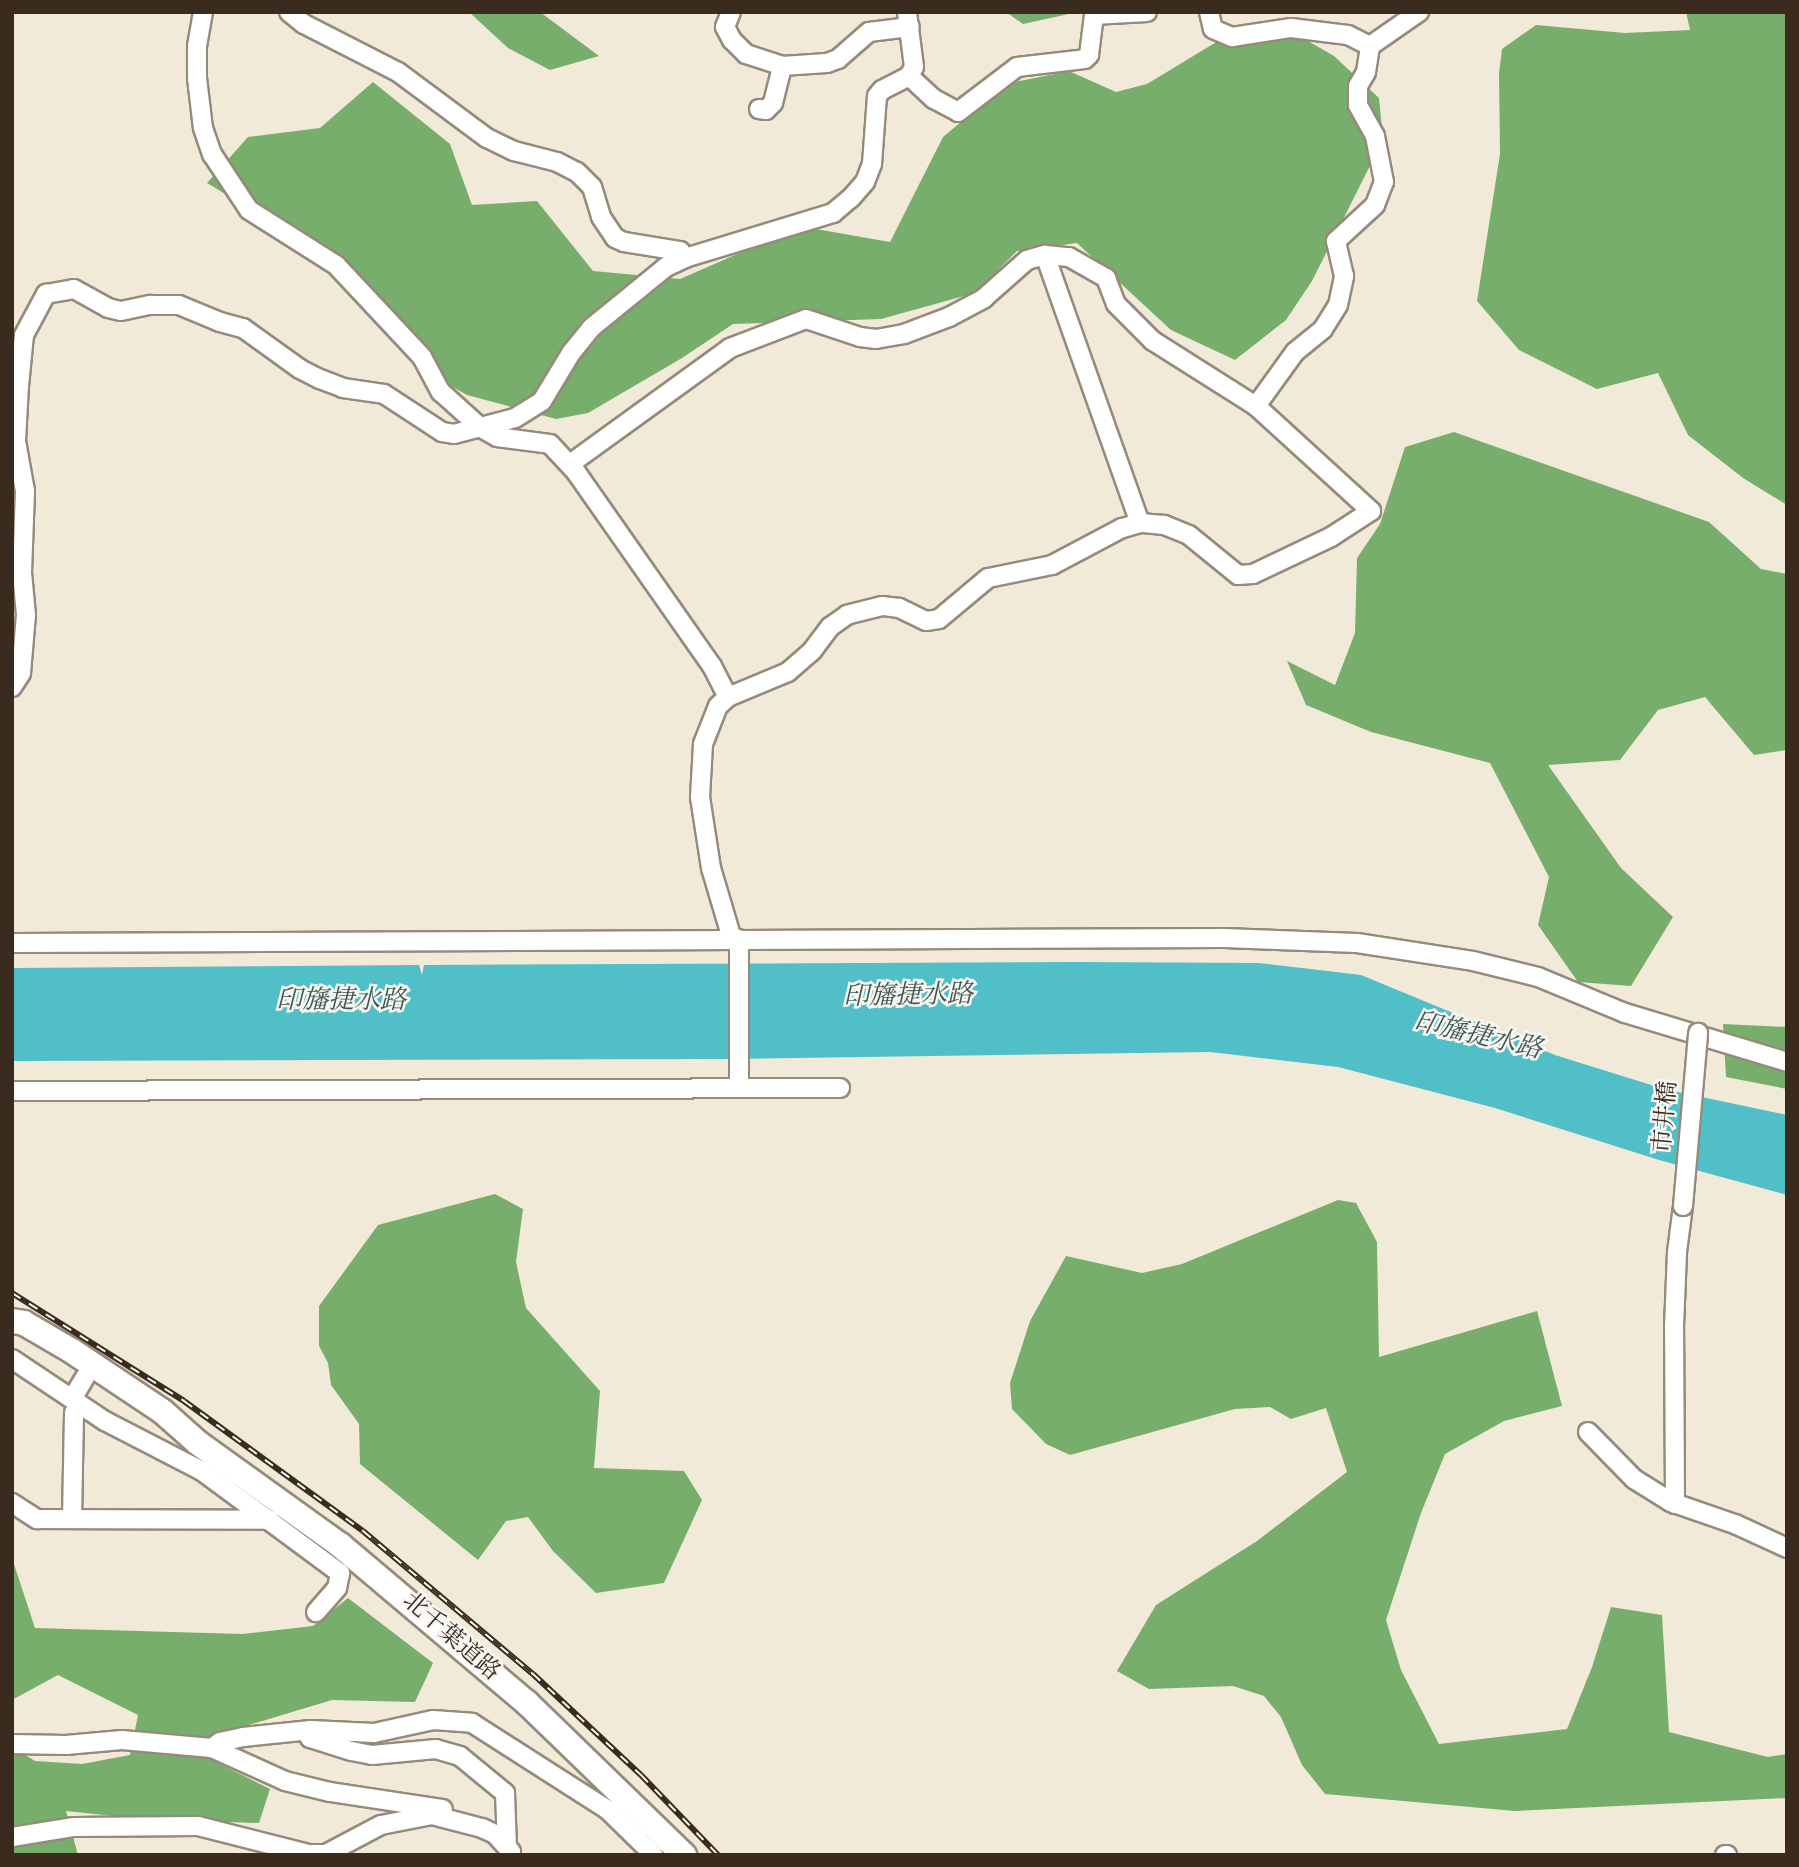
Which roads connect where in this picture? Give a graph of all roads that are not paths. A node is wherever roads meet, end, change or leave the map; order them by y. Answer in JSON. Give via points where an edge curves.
{"nodes":[{"id":1,"x":203,"y":12,"type":"edge"},
{"id":2,"x":289,"y":12,"type":"edge"},
{"id":3,"x":731,"y":12,"type":"edge"},
{"id":4,"x":1147,"y":12,"type":"edge"},
{"id":5,"x":1209,"y":12,"type":"edge"},
{"id":6,"x":1419,"y":12,"type":"edge"},
{"id":7,"x":909,"y":20,"type":"edge"},
{"id":8,"x":1370,"y":46,"type":"junction"},
{"id":9,"x":782,"y":66,"type":"junction"},
{"id":10,"x":909,"y":76,"type":"junction"},
{"id":11,"x":758,"y":109,"type":"dead end"},
{"id":12,"x":1045,"y":255,"type":"junction"},
{"id":13,"x":685,"y":258,"type":"junction"},
{"id":14,"x":1256,"y":406,"type":"junction"},
{"id":15,"x":481,"y":428,"type":"junction"},
{"id":16,"x":570,"y":464,"type":"junction"},
{"id":17,"x":1140,"y":523,"type":"junction"},
{"id":18,"x":12,"y":687,"type":"edge"},
{"id":19,"x":729,"y":697,"type":"junction"},
{"id":20,"x":12,"y":943,"type":"edge"},
{"id":21,"x":736,"y":945,"type":"junction"},
{"id":22,"x":1698,"y":1033,"type":"dead end"},
{"id":23,"x":1787,"y":1062,"type":"edge"},
{"id":24,"x":739,"y":1088,"type":"junction"},
{"id":25,"x":840,"y":1088,"type":"dead end"},
{"id":26,"x":12,"y":1091,"type":"edge"},
{"id":27,"x":12,"y":1321,"type":"edge"},
{"id":28,"x":12,"y":1331,"type":"edge"},
{"id":29,"x":12,"y":1359,"type":"edge"},
{"id":30,"x":85,"y":1377,"type":"junction"},
{"id":31,"x":76,"y":1401,"type":"junction"},
{"id":32,"x":1588,"y":1432,"type":"dead end"},
{"id":33,"x":198,"y":1443,"type":"junction"},
{"id":34,"x":12,"y":1503,"type":"edge"},
{"id":35,"x":1675,"y":1504,"type":"junction"},
{"id":36,"x":72,"y":1519,"type":"junction"},
{"id":37,"x":270,"y":1520,"type":"junction"},
{"id":38,"x":1787,"y":1548,"type":"edge"},
{"id":39,"x":316,"y":1612,"type":"dead end"},
{"id":40,"x":311,"y":1730,"type":"junction"},
{"id":41,"x":12,"y":1744,"type":"edge"},
{"id":42,"x":212,"y":1748,"type":"junction"},
{"id":43,"x":482,"y":1828,"type":"junction"},
{"id":44,"x":12,"y":1837,"type":"edge"},
{"id":45,"x":510,"y":1851,"type":"edge"},
{"id":46,"x":654,"y":1855,"type":"edge"},
{"id":47,"x":684,"y":1855,"type":"edge"}],
"edges":[{"from":1,"to":15,"type":"street","via":[[197,78],[202,128],[236,192],[266,223],[336,265],[422,357],[441,392]]},
{"from":2,"to":13,"type":"street","via":[[398,72],[487,138],[577,172],[592,187],[601,217],[615,238],[680,251]]},
{"from":3,"to":9,"type":"street","via":[[725,27],[732,40],[746,54]]},
{"from":4,"to":10,"type":"street","via":[[1094,15],[1090,55],[1085,59],[1017,67],[958,112],[934,99]]},
{"from":5,"to":8,"type":"street","via":[[1213,29],[1232,37],[1291,28],[1348,35]]},
{"from":6,"to":8,"type":"street"},
{"from":7,"to":9,"type":"street","via":[[869,32],[827,63]]},
{"from":7,"to":10,"type":"street","via":[[914,67]]},
{"from":8,"to":14,"type":"street","via":[[1356,96],[1382,158],[1381,195],[1336,241],[1345,276],[1331,318],[1295,352]]},
{"from":9,"to":11,"type":"street","via":[[773,103],[766,110]]},
{"from":10,"to":13,"type":"street","via":[[877,96],[872,164],[865,181],[833,213]]},
{"from":12,"to":14,"type":"street","via":[[1069,257],[1106,278],[1116,304],[1153,341]]},
{"from":12,"to":16,"type":"street","via":[[1027,260],[984,298],[904,334],[860,337],[806,319],[730,348]]},
{"from":12,"to":17,"type":"street"},
{"from":13,"to":15,"type":"street","via":[[666,267],[591,328],[542,401],[515,418]]},
{"from":14,"to":17,"type":"street","via":[[1371,511],[1331,537],[1253,574],[1238,575],[1189,535],[1164,525]]},
{"from":15,"to":16,"type":"street","via":[[497,436],[550,444]]},
{"from":15,"to":18,"type":"street","via":[[442,432],[384,394],[343,388],[320,379],[243,328],[179,305],[121,310],[74,289],[47,294],[24,335],[20,373],[16,441],[25,491],[22,573],[26,615],[21,673]]},
{"from":16,"to":19,"type":"street"},
{"from":17,"to":19,"type":"street","via":[[1052,565],[988,578],[939,619],[926,621],[899,608],[882,606],[848,615],[830,626],[812,651],[788,672]]},
{"from":19,"to":21,"type":"street","via":[[718,706],[703,744],[700,797],[711,868]]},
{"from":20,"to":21,"type":"street"},
{"from":21,"to":23,"type":"street","via":[[1224,937],[1357,943],[1473,961],[1538,977],[1625,1013]]},
{"from":21,"to":24,"type":"street"},
{"from":22,"to":35,"type":"street","name":"市井橋","bridge":true,"via":[[1677,1252]]},
{"from":24,"to":25,"type":"street"},
{"from":24,"to":26,"type":"street"},
{"from":27,"to":33,"type":"highway","name":"北千葉道路","via":[[24,1323],[72,1351],[162,1411]]},
{"from":28,"to":30,"type":"highway","name":"北千葉道路"},
{"from":29,"to":31,"type":"street"},
{"from":30,"to":31,"type":"street"},
{"from":30,"to":33,"type":"highway","name":"北千葉道路","via":[[154,1423]]},
{"from":31,"to":36,"type":"street"},
{"from":31,"to":37,"type":"street","via":[[202,1471]]},
{"from":32,"to":35,"type":"street","via":[[1634,1479]]},
{"from":33,"to":47,"type":"highway","name":"北千葉道路","via":[[421,1610],[595,1765]]},
{"from":34,"to":36,"type":"street","via":[[37,1518]]},
{"from":35,"to":38,"type":"street"},
{"from":36,"to":37,"type":"street"},
{"from":37,"to":39,"type":"street","via":[[340,1573],[337,1588]]},
{"from":40,"to":42,"type":"street","via":[[243,1737]]},
{"from":40,"to":45,"type":"street","via":[[310,1738],[372,1755],[436,1749],[460,1756],[505,1793]]},
{"from":40,"to":46,"type":"street","via":[[374,1733],[433,1720],[472,1723],[608,1810]]},
{"from":41,"to":42,"type":"street","via":[[122,1740]]},
{"from":42,"to":43,"type":"street","via":[[285,1781],[469,1814]]},
{"from":43,"to":44,"type":"street","via":[[432,1815],[416,1817],[381,1825],[326,1854],[309,1854],[198,1826],[74,1827]]},
{"from":43,"to":45,"type":"street","via":[[495,1834]]}]}
